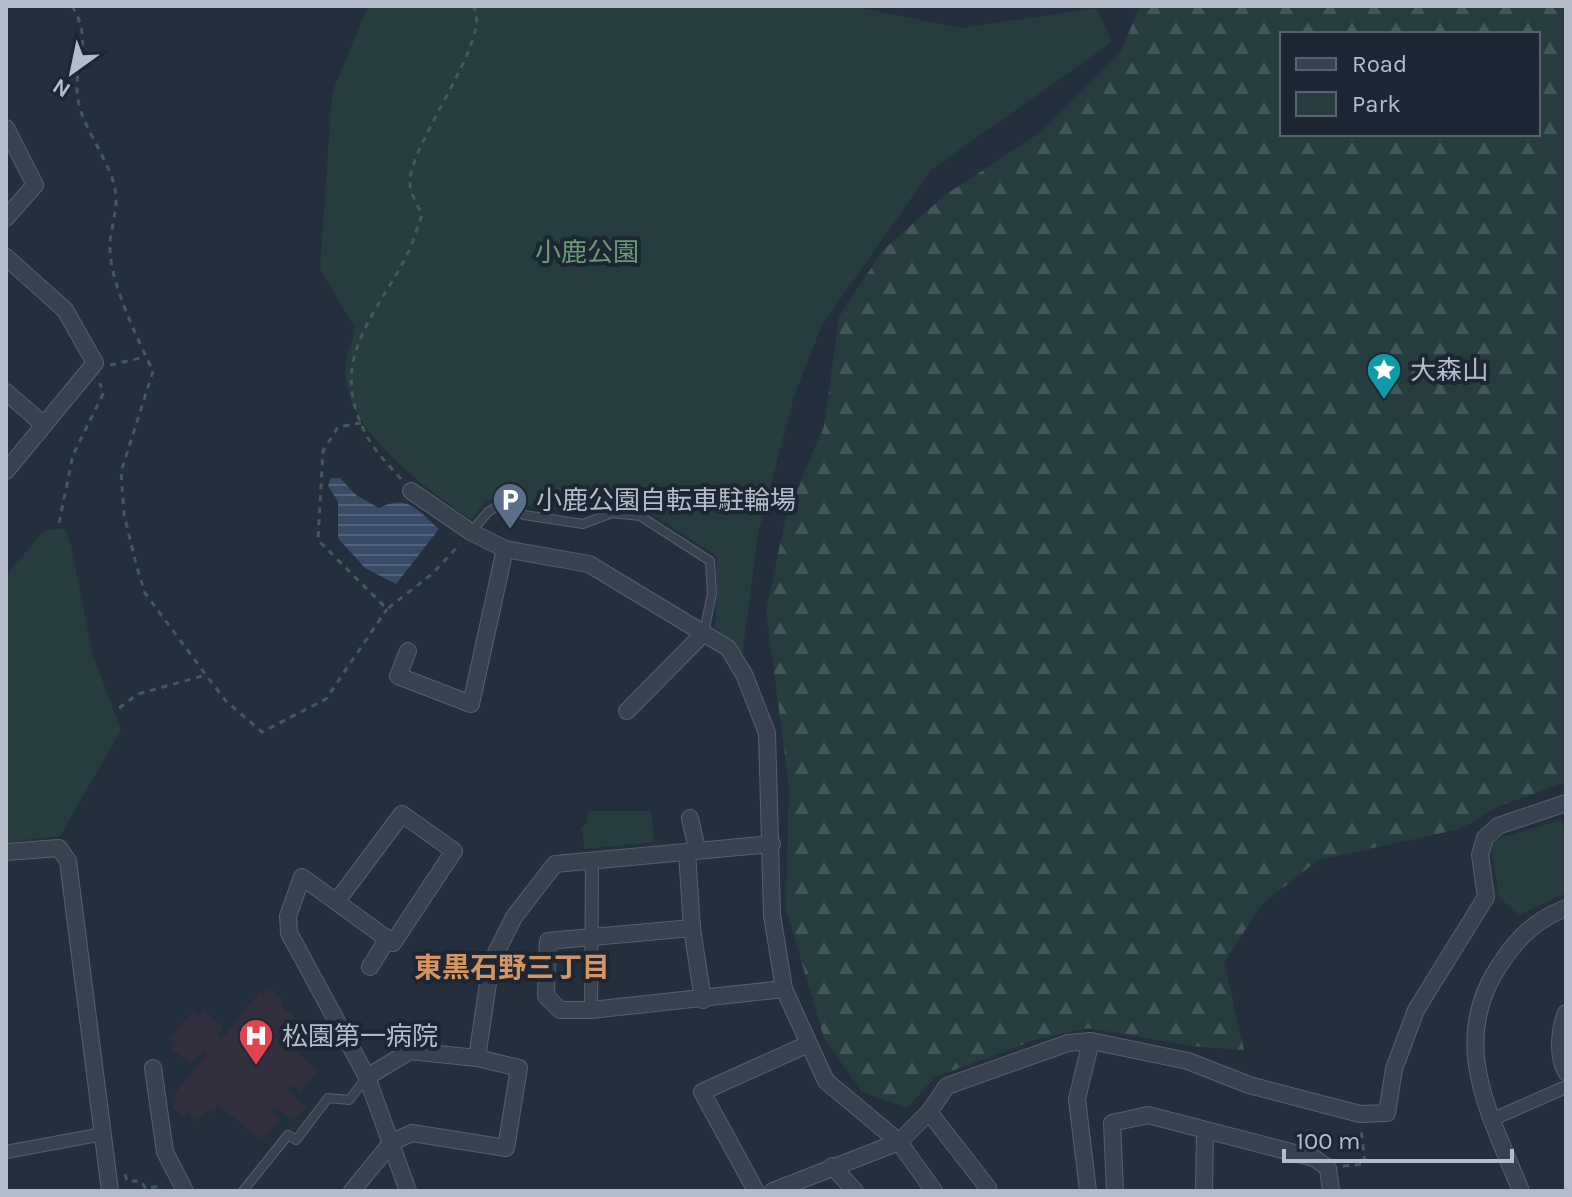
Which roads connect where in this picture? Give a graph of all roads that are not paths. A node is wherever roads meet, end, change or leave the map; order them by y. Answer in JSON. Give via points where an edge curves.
{"nodes":[{"id":1,"x":6,"y":128,"type":"edge"},
{"id":2,"x":6,"y":218,"type":"edge"},
{"id":3,"x":6,"y":257,"type":"edge"},
{"id":4,"x":6,"y":392,"type":"edge"},
{"id":5,"x":44,"y":425,"type":"junction"},
{"id":6,"x":6,"y":471,"type":"edge"},
{"id":7,"x":411,"y":491,"type":"road end"},
{"id":8,"x":471,"y":532,"type":"junction"},
{"id":9,"x":505,"y":549,"type":"junction"},
{"id":10,"x":704,"y":633,"type":"junction"},
{"id":11,"x":408,"y":651,"type":"dead end"},
{"id":12,"x":627,"y":711,"type":"dead end"},
{"id":13,"x":1566,"y":803,"type":"edge"},
{"id":14,"x":690,"y":818,"type":"dead end"},
{"id":15,"x":772,"y":844,"type":"junction"},
{"id":16,"x":692,"y":851,"type":"junction"},
{"id":17,"x":6,"y":852,"type":"edge"},
{"id":18,"x":592,"y":861,"type":"junction"},
{"id":19,"x":337,"y":901,"type":"junction"},
{"id":20,"x":1566,"y":908,"type":"edge"},
{"id":21,"x":692,"y":928,"type":"junction"},
{"id":22,"x":591,"y":936,"type":"junction"},
{"id":23,"x":387,"y":940,"type":"junction"},
{"id":24,"x":370,"y":967,"type":"dead end"},
{"id":25,"x":784,"y":989,"type":"junction"},
{"id":26,"x":703,"y":1000,"type":"junction"},
{"id":27,"x":591,"y":1010,"type":"junction"},
{"id":28,"x":1566,"y":1013,"type":"edge"},
{"id":29,"x":1091,"y":1041,"type":"junction"},
{"id":30,"x":806,"y":1045,"type":"junction"},
{"id":31,"x":477,"y":1058,"type":"junction"},
{"id":32,"x":153,"y":1068,"type":"dead end"},
{"id":33,"x":1566,"y":1072,"type":"edge"},
{"id":34,"x":367,"y":1077,"type":"junction"},
{"id":35,"x":1566,"y":1087,"type":"edge"},
{"id":36,"x":929,"y":1112,"type":"junction"},
{"id":37,"x":1493,"y":1119,"type":"junction"},
{"id":38,"x":1205,"y":1132,"type":"junction"},
{"id":39,"x":103,"y":1134,"type":"junction"},
{"id":40,"x":392,"y":1142,"type":"junction"},
{"id":41,"x":899,"y":1142,"type":"junction"},
{"id":42,"x":6,"y":1152,"type":"edge"},
{"id":43,"x":832,"y":1166,"type":"junction"},
{"id":44,"x":181,"y":1184,"type":"edge"},
{"id":45,"x":988,"y":1188,"type":"dead end"},
{"id":46,"x":779,"y":1190,"type":"edge"},
{"id":47,"x":110,"y":1191,"type":"edge"},
{"id":48,"x":243,"y":1191,"type":"edge"},
{"id":49,"x":352,"y":1191,"type":"edge"},
{"id":50,"x":408,"y":1191,"type":"edge"},
{"id":51,"x":756,"y":1191,"type":"edge"},
{"id":52,"x":855,"y":1191,"type":"edge"},
{"id":53,"x":934,"y":1191,"type":"edge"},
{"id":54,"x":1088,"y":1191,"type":"edge"},
{"id":55,"x":1115,"y":1191,"type":"edge"},
{"id":56,"x":1204,"y":1191,"type":"edge"},
{"id":57,"x":1331,"y":1191,"type":"edge"},
{"id":58,"x":1521,"y":1191,"type":"edge"}],
"edges":[{"from":1,"to":2,"type":"street","via":[[35,185]]},
{"from":3,"to":5,"type":"street","via":[[65,310],[95,363]]},
{"from":4,"to":5,"type":"street"},
{"from":5,"to":6,"type":"street"},
{"from":7,"to":8,"type":"street"},
{"from":8,"to":9,"type":"street"},
{"from":8,"to":10,"type":"lane","via":[[502,503],[524,515],[583,524],[612,513],[640,516],[710,561],[712,593]]},
{"from":9,"to":10,"type":"street","via":[[589,564]]},
{"from":9,"to":11,"type":"street","via":[[471,704],[398,676]]},
{"from":10,"to":12,"type":"street"},
{"from":10,"to":15,"type":"street","via":[[728,648],[767,733]]},
{"from":13,"to":29,"type":"street","via":[[1498,826],[1485,838],[1480,855],[1486,897],[1416,1010],[1394,1069],[1387,1113],[1360,1114],[1249,1085],[1188,1061]]},
{"from":14,"to":16,"type":"street"},
{"from":15,"to":16,"type":"street"},
{"from":15,"to":25,"type":"street","via":[[772,915]]},
{"from":16,"to":18,"type":"street"},
{"from":16,"to":21,"type":"street"},
{"from":17,"to":39,"type":"street","via":[[59,848],[68,861]]},
{"from":18,"to":22,"type":"street"},
{"from":18,"to":31,"type":"street","via":[[555,864],[514,917],[491,963]]},
{"from":19,"to":23,"type":"street"},
{"from":19,"to":23,"type":"street","via":[[402,814],[454,851],[393,943]]},
{"from":19,"to":34,"type":"street","via":[[302,877],[288,916],[289,933]]},
{"from":20,"to":37,"type":"street","via":[[1519,936],[1482,997],[1474,1030],[1476,1061]]},
{"from":21,"to":22,"type":"street"},
{"from":21,"to":26,"type":"street"},
{"from":22,"to":27,"type":"street"},
{"from":22,"to":27,"type":"street","via":[[548,941],[546,996],[560,1010]]},
{"from":23,"to":24,"type":"street"},
{"from":25,"to":26,"type":"street"},
{"from":25,"to":30,"type":"street"},
{"from":26,"to":27,"type":"street"},
{"from":28,"to":33,"type":"street","via":[[1560,1027]]},
{"from":29,"to":36,"type":"street","via":[[1068,1043],[947,1086]]},
{"from":29,"to":54,"type":"street","via":[[1077,1099]]},
{"from":30,"to":41,"type":"street","via":[[826,1081]]},
{"from":30,"to":51,"type":"street","via":[[702,1092]]},
{"from":31,"to":34,"type":"street","via":[[410,1051]]},
{"from":31,"to":40,"type":"street","via":[[519,1068],[506,1148],[412,1133]]},
{"from":32,"to":44,"type":"street","via":[[165,1152]]},
{"from":34,"to":40,"type":"street"},
{"from":34,"to":48,"type":"lane","via":[[349,1100],[328,1098],[296,1140],[288,1135]]},
{"from":35,"to":37,"type":"street"},
{"from":36,"to":41,"type":"street"},
{"from":36,"to":45,"type":"street"},
{"from":37,"to":58,"type":"street"},
{"from":38,"to":55,"type":"street","via":[[1148,1115],[1112,1123]]},
{"from":38,"to":56,"type":"street"},
{"from":38,"to":57,"type":"street","via":[[1314,1158],[1328,1168]]},
{"from":39,"to":42,"type":"street"},
{"from":39,"to":47,"type":"street"},
{"from":40,"to":49,"type":"street"},
{"from":40,"to":50,"type":"street"},
{"from":41,"to":43,"type":"street"},
{"from":41,"to":53,"type":"street"},
{"from":43,"to":46,"type":"street"},
{"from":43,"to":52,"type":"street"}]}
